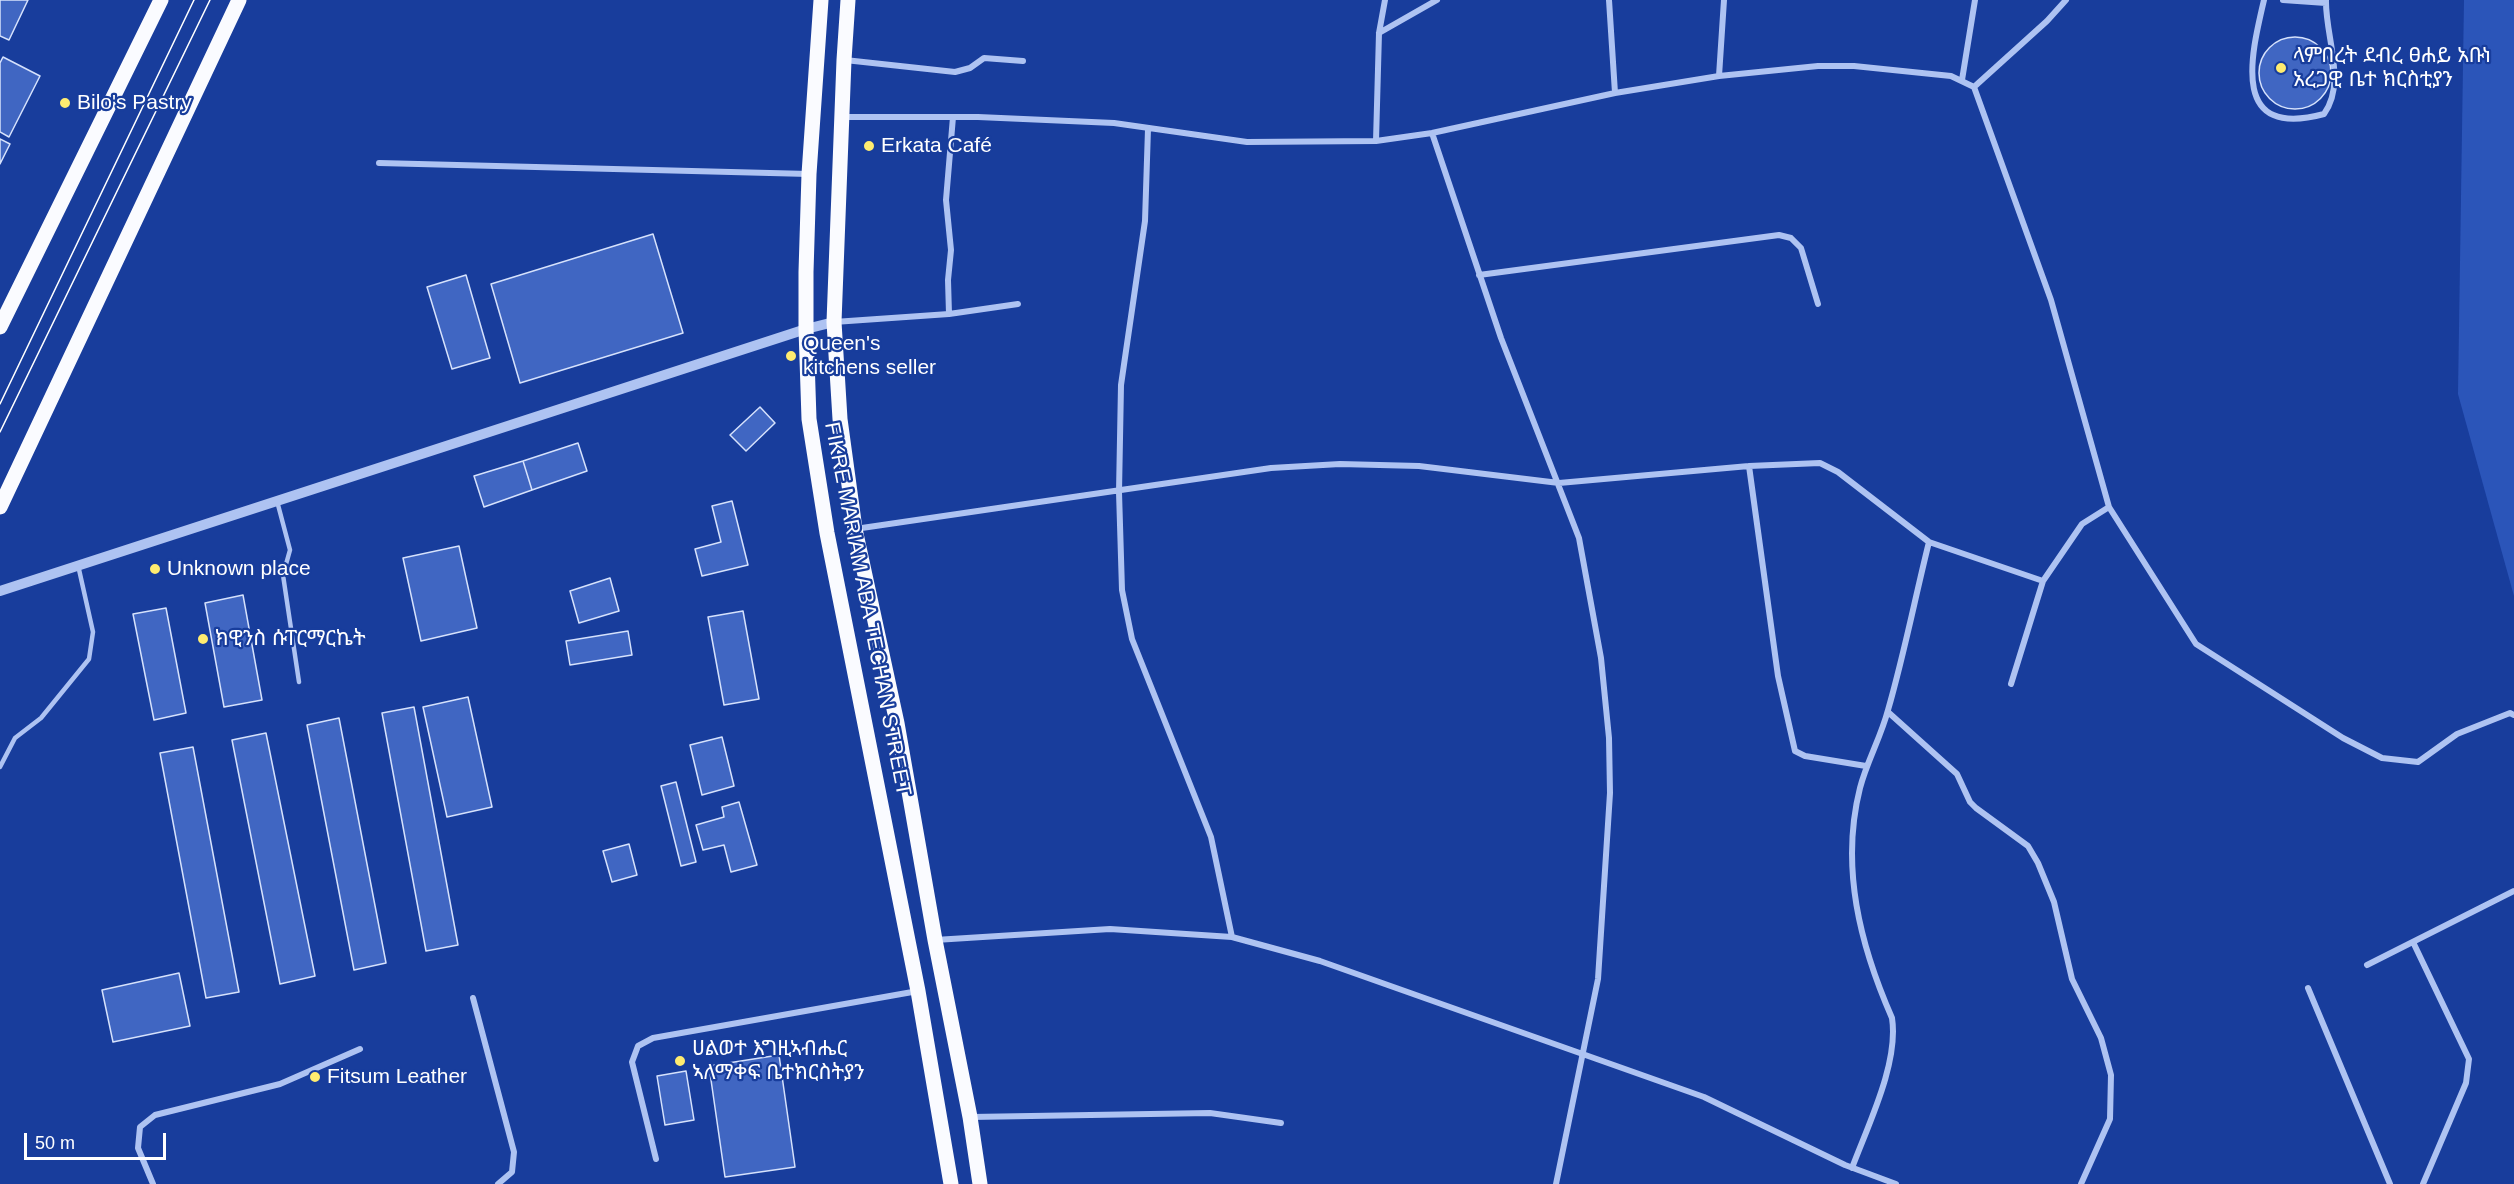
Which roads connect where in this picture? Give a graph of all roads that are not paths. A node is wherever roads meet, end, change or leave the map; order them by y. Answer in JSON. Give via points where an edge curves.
{"nodes":[{"id":1,"x":161,"y":0,"type":"edge"},
{"id":2,"x":239,"y":0,"type":"edge"},
{"id":3,"x":822,"y":0,"type":"edge"},
{"id":4,"x":848,"y":0,"type":"edge"},
{"id":5,"x":1385,"y":0,"type":"edge"},
{"id":6,"x":1437,"y":0,"type":"edge"},
{"id":7,"x":1608,"y":0,"type":"edge"},
{"id":8,"x":1724,"y":0,"type":"edge"},
{"id":9,"x":1975,"y":0,"type":"edge"},
{"id":10,"x":2066,"y":0,"type":"edge"},
{"id":11,"x":2264,"y":0,"type":"edge"},
{"id":12,"x":2283,"y":0,"type":"edge"},
{"id":13,"x":2326,"y":2,"type":"edge"},
{"id":14,"x":1379,"y":33,"type":"junction"},
{"id":15,"x":844,"y":60,"type":"junction"},
{"id":16,"x":1023,"y":61,"type":"dead end"},
{"id":17,"x":1719,"y":76,"type":"junction"},
{"id":18,"x":1962,"y":80,"type":"junction"},
{"id":19,"x":1974,"y":87,"type":"junction"},
{"id":20,"x":1615,"y":93,"type":"junction"},
{"id":21,"x":843,"y":117,"type":"junction"},
{"id":22,"x":952,"y":117,"type":"junction"},
{"id":23,"x":1148,"y":129,"type":"junction"},
{"id":24,"x":1432,"y":133,"type":"junction"},
{"id":25,"x":1376,"y":141,"type":"junction"},
{"id":26,"x":379,"y":163,"type":"dead end"},
{"id":27,"x":809,"y":174,"type":"junction"},
{"id":28,"x":1479,"y":275,"type":"junction"},
{"id":29,"x":1018,"y":304,"type":"dead end"},
{"id":30,"x":1818,"y":304,"type":"dead end"},
{"id":31,"x":949,"y":314,"type":"junction"},
{"id":32,"x":834,"y":322,"type":"junction"},
{"id":33,"x":0,"y":327,"type":"edge"},
{"id":34,"x":806,"y":329,"type":"junction"},
{"id":35,"x":1749,"y":466,"type":"junction"},
{"id":36,"x":1559,"y":483,"type":"junction"},
{"id":37,"x":1119,"y":492,"type":"junction"},
{"id":38,"x":277,"y":501,"type":"junction"},
{"id":39,"x":0,"y":507,"type":"edge"},
{"id":40,"x":2109,"y":507,"type":"junction"},
{"id":41,"x":855,"y":529,"type":"junction"},
{"id":42,"x":1929,"y":542,"type":"junction"},
{"id":43,"x":78,"y":566,"type":"junction"},
{"id":44,"x":2043,"y":581,"type":"junction"},
{"id":45,"x":0,"y":591,"type":"edge"},
{"id":46,"x":299,"y":682,"type":"dead end"},
{"id":47,"x":2011,"y":684,"type":"dead end"},
{"id":48,"x":1888,"y":712,"type":"junction"},
{"id":49,"x":2514,"y":715,"type":"edge"},
{"id":50,"x":1866,"y":766,"type":"junction"},
{"id":51,"x":0,"y":767,"type":"edge"},
{"id":52,"x":2514,"y":891,"type":"edge"},
{"id":53,"x":1232,"y":937,"type":"junction"},
{"id":54,"x":934,"y":940,"type":"junction"},
{"id":55,"x":2413,"y":942,"type":"junction"},
{"id":56,"x":2367,"y":965,"type":"dead end"},
{"id":57,"x":2308,"y":988,"type":"dead end"},
{"id":58,"x":918,"y":991,"type":"junction"},
{"id":59,"x":473,"y":998,"type":"dead end"},
{"id":60,"x":360,"y":1049,"type":"dead end"},
{"id":61,"x":1582,"y":1055,"type":"junction"},
{"id":62,"x":970,"y":1118,"type":"junction"},
{"id":63,"x":1281,"y":1123,"type":"dead end"},
{"id":64,"x":656,"y":1159,"type":"dead end"},
{"id":65,"x":1852,"y":1168,"type":"junction"},
{"id":66,"x":153,"y":1184,"type":"edge"},
{"id":67,"x":498,"y":1184,"type":"edge"},
{"id":68,"x":951,"y":1184,"type":"edge"},
{"id":69,"x":980,"y":1184,"type":"edge"},
{"id":70,"x":1556,"y":1184,"type":"edge"},
{"id":71,"x":1896,"y":1184,"type":"edge"},
{"id":72,"x":2081,"y":1184,"type":"edge"},
{"id":73,"x":2390,"y":1184,"type":"edge"},
{"id":74,"x":2423,"y":1184,"type":"edge"}],
"edges":[{"from":1,"to":33,"type":"main road"},
{"from":2,"to":39,"type":"main road"},
{"from":3,"to":27,"type":"main road","name":"FIKRE MARIAM ABA TECHAN STREET"},
{"from":4,"to":15,"type":"main road","name":"FIKRE MARIAM ABA TECHAN STREET"},
{"from":5,"to":14,"type":"street"},
{"from":6,"to":14,"type":"street"},
{"from":7,"to":20,"type":"street"},
{"from":8,"to":17,"type":"street"},
{"from":9,"to":18,"type":"street"},
{"from":10,"to":19,"type":"street"},
{"from":11,"to":13,"type":"street","via":[[2251,75],[2257,99],[2263,110],[2279,118],[2303,120],[2325,114],[2333,97],[2335,79]]},
{"from":12,"to":13,"type":"street"},
{"from":14,"to":25,"type":"street"},
{"from":15,"to":16,"type":"street","via":[[955,72],[984,58]]},
{"from":15,"to":21,"type":"main road","name":"FIKRE MARIAM ABA TECHAN STREET"},
{"from":17,"to":18,"type":"street","via":[[1854,66]]},
{"from":17,"to":20,"type":"street"},
{"from":18,"to":19,"type":"street"},
{"from":19,"to":40,"type":"street","via":[[2051,300]]},
{"from":20,"to":24,"type":"street"},
{"from":21,"to":22,"type":"street"},
{"from":21,"to":32,"type":"main road","name":"FIKRE MARIAM ABA TECHAN STREET"},
{"from":22,"to":23,"type":"street","via":[[1114,123]]},
{"from":22,"to":31,"type":"street","via":[[946,200],[951,250]]},
{"from":23,"to":25,"type":"street","via":[[1247,142]]},
{"from":23,"to":37,"type":"street","via":[[1145,221],[1121,385]]},
{"from":24,"to":25,"type":"street"},
{"from":24,"to":28,"type":"street"},
{"from":26,"to":27,"type":"street"},
{"from":27,"to":34,"type":"main road","name":"FIKRE MARIAM ABA TECHAN STREET"},
{"from":28,"to":30,"type":"street","via":[[1779,235],[1791,238],[1801,248]]},
{"from":28,"to":36,"type":"street"},
{"from":29,"to":31,"type":"street"},
{"from":31,"to":32,"type":"street"},
{"from":32,"to":34,"type":"street"},
{"from":32,"to":41,"type":"main road","name":"FIKRE MARIAM ABA TECHAN STREET","via":[[840,419]]},
{"from":34,"to":38,"type":"street"},
{"from":34,"to":58,"type":"main road","name":"FIKRE MARIAM ABA TECHAN STREET","via":[[809,419],[817,477]]},
{"from":35,"to":36,"type":"street"},
{"from":35,"to":42,"type":"street","via":[[1820,463],[1838,472]]},
{"from":35,"to":50,"type":"street","via":[[1778,676],[1795,751]]},
{"from":36,"to":37,"type":"street","via":[[1419,466],[1340,464],[1271,468]]},
{"from":36,"to":61,"type":"street","via":[[1579,538],[1601,658],[1609,738],[1610,793],[1598,979]]},
{"from":37,"to":41,"type":"street"},
{"from":37,"to":53,"type":"street","via":[[1122,590],[1132,639],[1211,837]]},
{"from":38,"to":43,"type":"street"},
{"from":38,"to":46,"type":"lane","via":[[290,550],[283,575]]},
{"from":40,"to":44,"type":"street","via":[[2082,524]]},
{"from":40,"to":49,"type":"street","via":[[2196,644],[2343,738],[2382,758],[2418,762],[2457,734],[2510,713]]},
{"from":41,"to":54,"type":"main road","name":"FIKRE MARIAM ABA TECHAN STREET","via":[[897,723]]},
{"from":42,"to":44,"type":"street"},
{"from":42,"to":48,"type":"street"},
{"from":43,"to":45,"type":"street"},
{"from":43,"to":51,"type":"lane","via":[[93,632],[89,659],[41,718],[15,738]]},
{"from":44,"to":47,"type":"street"},
{"from":48,"to":50,"type":"street"},
{"from":48,"to":72,"type":"street","via":[[1957,774],[1976,808],[2028,846],[2054,902],[2072,979],[2101,1038],[2111,1074],[2110,1119]]},
{"from":50,"to":65,"type":"street","via":[[1852,822],[1852,867],[1858,924],[1894,1032],[1886,1072]]},
{"from":52,"to":55,"type":"street"},
{"from":53,"to":54,"type":"street","via":[[1110,929]]},
{"from":53,"to":61,"type":"street","via":[[1320,961]]},
{"from":54,"to":62,"type":"main road","name":"FIKRE MARIAM ABA TECHAN STREET"},
{"from":55,"to":56,"type":"street"},
{"from":55,"to":74,"type":"street","via":[[2469,1059],[2466,1083]]},
{"from":57,"to":73,"type":"street"},
{"from":58,"to":64,"type":"street","via":[[653,1038],[638,1046],[632,1062]]},
{"from":58,"to":68,"type":"main road","name":"FIKRE MARIAM ABA TECHAN STREET"},
{"from":59,"to":67,"type":"street","via":[[514,1152],[512,1172]]},
{"from":60,"to":66,"type":"street","via":[[280,1084],[155,1115],[141,1127],[138,1148]]},
{"from":61,"to":65,"type":"street","via":[[1704,1097]]},
{"from":61,"to":70,"type":"street"},
{"from":62,"to":63,"type":"street","via":[[1210,1113]]},
{"from":62,"to":69,"type":"main road","name":"FIKRE MARIAM ABA TECHAN STREET"},
{"from":65,"to":71,"type":"street"}]}
